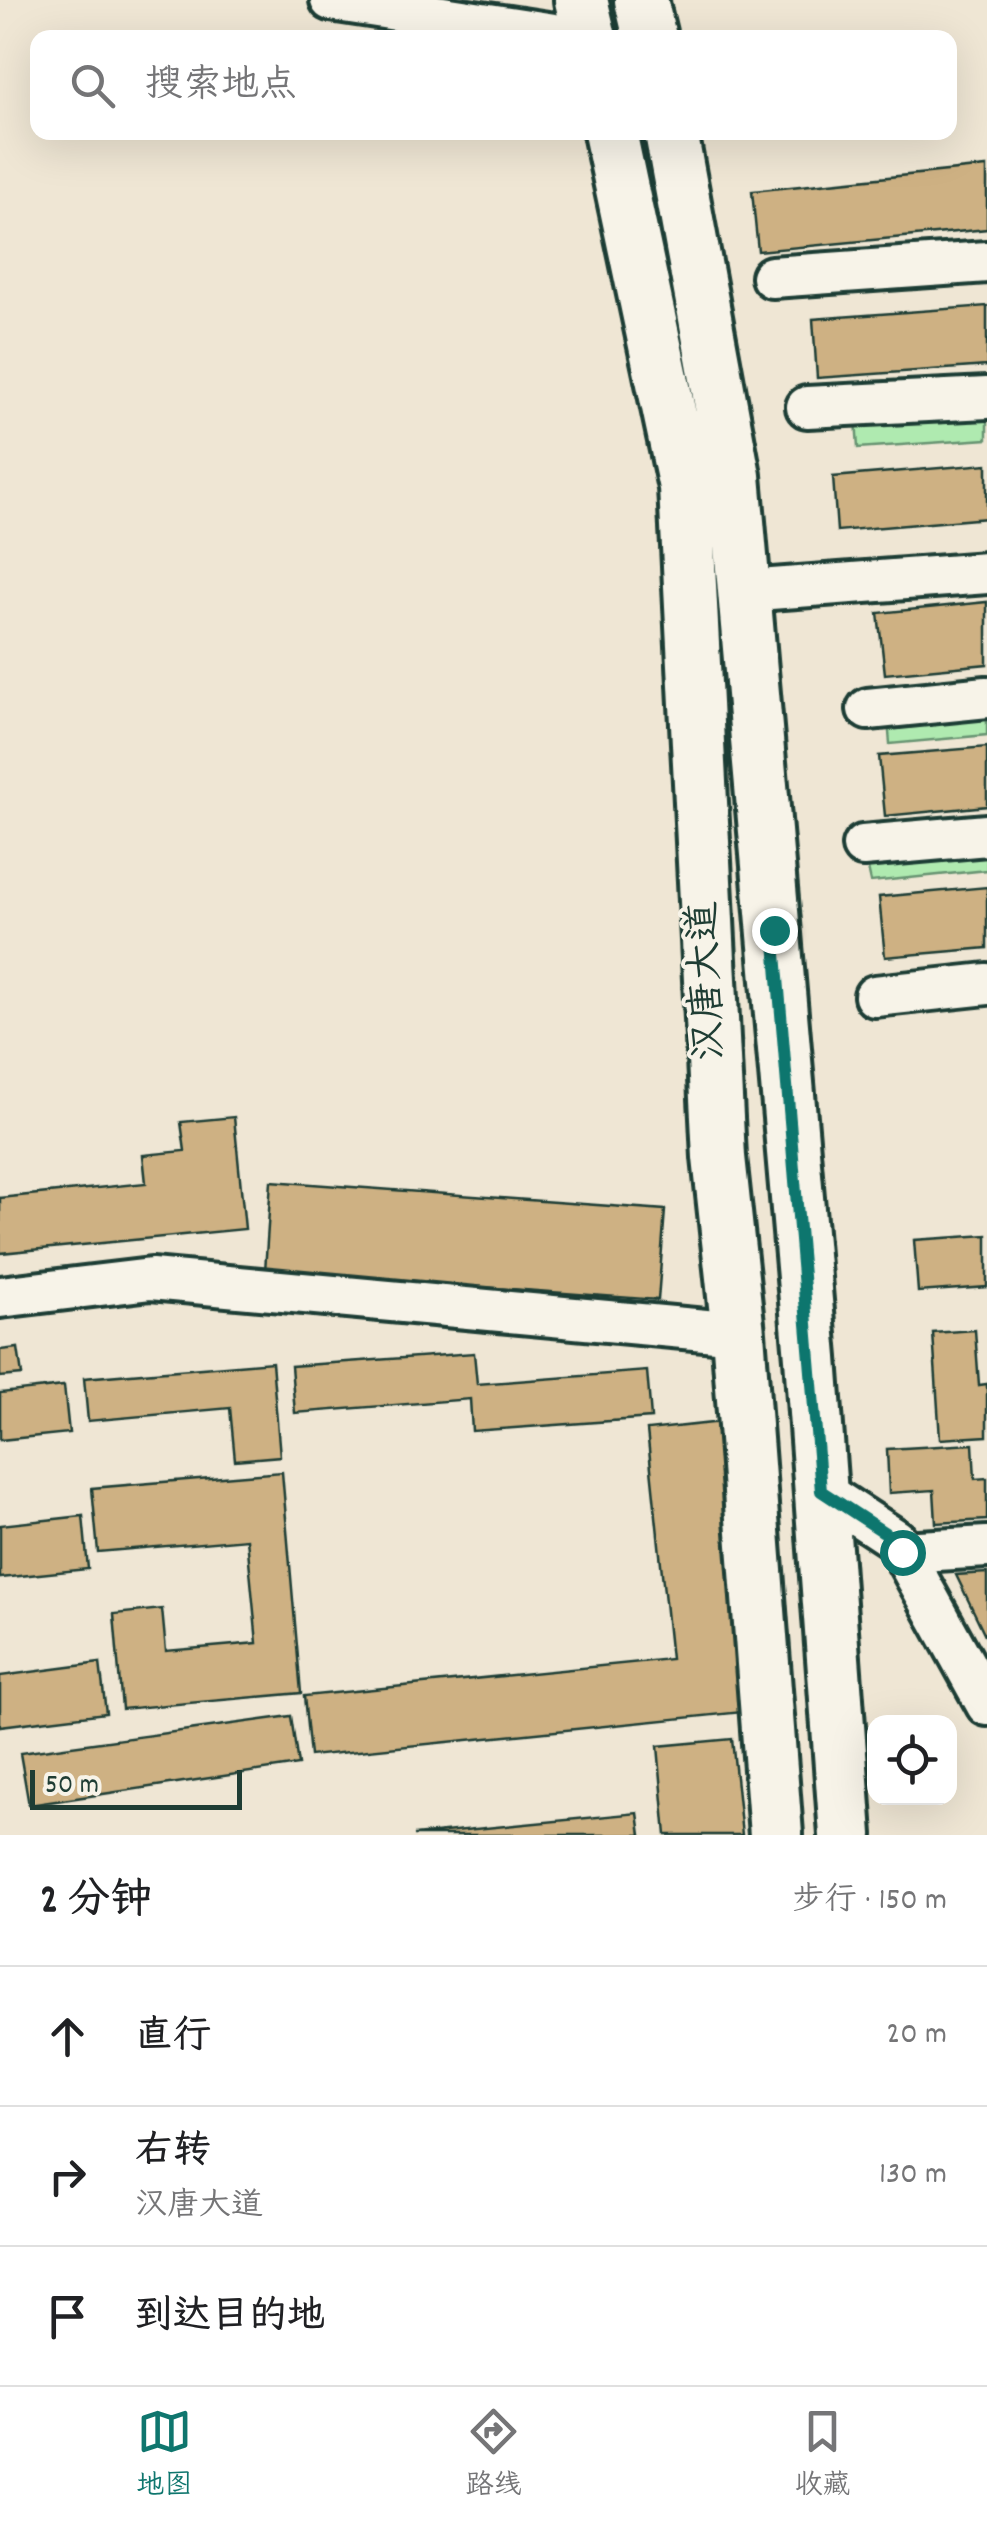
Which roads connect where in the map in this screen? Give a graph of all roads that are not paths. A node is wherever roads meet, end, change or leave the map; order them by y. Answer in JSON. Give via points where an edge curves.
{"nodes":[{"id":1,"x":331,"y":0,"type":"edge"},
{"id":2,"x":581,"y":0,"type":"edge"},
{"id":3,"x":641,"y":0,"type":"edge"},
{"id":4,"x":528,"y":30,"type":"edge"},
{"id":5,"x":588,"y":30,"type":"edge"},
{"id":6,"x":648,"y":30,"type":"edge"},
{"id":7,"x":612,"y":140,"type":"edge"},
{"id":8,"x":672,"y":140,"type":"edge"},
{"id":9,"x":987,"y":262,"type":"edge"},
{"id":10,"x":772,"y":277,"type":"dead end"},
{"id":11,"x":987,"y":398,"type":"edge"},
{"id":12,"x":807,"y":407,"type":"dead end"},
{"id":13,"x":987,"y":573,"type":"edge"},
{"id":14,"x":744,"y":592,"type":"junction"},
{"id":15,"x":987,"y":697,"type":"edge"},
{"id":16,"x":868,"y":710,"type":"dead end"},
{"id":17,"x":987,"y":835,"type":"edge"},
{"id":18,"x":863,"y":846,"type":"dead end"},
{"id":19,"x":987,"y":984,"type":"edge"},
{"id":20,"x":875,"y":996,"type":"dead end"},
{"id":21,"x":0,"y":1297,"type":"edge"},
{"id":22,"x":738,"y":1332,"type":"junction"},
{"id":23,"x":821,"y":1491,"type":"junction"},
{"id":24,"x":987,"y":1547,"type":"edge"},
{"id":25,"x":902,"y":1552,"type":"junction"},
{"id":26,"x":987,"y":1706,"type":"edge"},
{"id":27,"x":776,"y":1835,"type":"edge"},
{"id":28,"x":846,"y":1835,"type":"edge"}],
"edges":[{"from":1,"to":4,"type":"street"},
{"from":2,"to":5,"type":"main road"},
{"from":3,"to":6,"type":"main road"},
{"from":7,"to":22,"type":"main road","name":"汉唐大道","via":[[686,487],[719,1157]]},
{"from":8,"to":14,"type":"main road","name":"汉唐大道","via":[[734,476]]},
{"from":9,"to":10,"type":"street"},
{"from":11,"to":12,"type":"street"},
{"from":13,"to":14,"type":"street"},
{"from":14,"to":23,"type":"main road","name":"汉唐大道"},
{"from":15,"to":16,"type":"street"},
{"from":17,"to":18,"type":"street"},
{"from":19,"to":20,"type":"street"},
{"from":21,"to":22,"type":"street","via":[[151,1280]]},
{"from":22,"to":27,"type":"main road","name":"汉唐大道"},
{"from":23,"to":25,"type":"street","via":[[896,1540]]},
{"from":23,"to":28,"type":"main road","name":"汉唐大道"},
{"from":24,"to":25,"type":"street"},
{"from":25,"to":26,"type":"street"}]}
